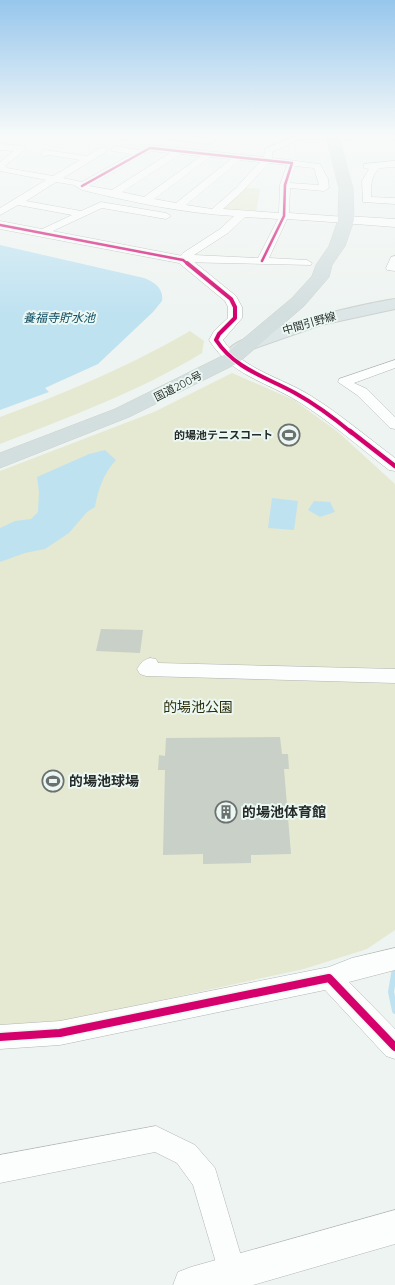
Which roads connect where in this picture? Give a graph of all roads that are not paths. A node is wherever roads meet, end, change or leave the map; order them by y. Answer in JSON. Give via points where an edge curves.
{"nodes":[{"id":1,"x":30,"y":194,"type":"edge"},
{"id":2,"x":113,"y":194,"type":"edge"},
{"id":3,"x":154,"y":194,"type":"edge"},
{"id":4,"x":195,"y":194,"type":"edge"},
{"id":5,"x":234,"y":194,"type":"edge"},
{"id":6,"x":285,"y":194,"type":"edge"},
{"id":7,"x":346,"y":194,"type":"edge"},
{"id":8,"x":366,"y":194,"type":"edge"},
{"id":9,"x":117,"y":195,"type":"junction"},
{"id":10,"x":144,"y":201,"type":"junction"},
{"id":11,"x":395,"y":201,"type":"edge"},
{"id":12,"x":18,"y":202,"type":"junction"},
{"id":13,"x":101,"y":205,"type":"junction"},
{"id":14,"x":180,"y":207,"type":"junction"},
{"id":15,"x":0,"y":212,"type":"edge"},
{"id":16,"x":214,"y":212,"type":"junction"},
{"id":17,"x":82,"y":214,"type":"junction"},
{"id":18,"x":242,"y":214,"type":"junction"},
{"id":19,"x":284,"y":216,"type":"junction"},
{"id":20,"x":346,"y":220,"type":"junction"},
{"id":21,"x":395,"y":223,"type":"edge"},
{"id":22,"x":0,"y":225,"type":"edge"},
{"id":23,"x":42,"y":233,"type":"junction"},
{"id":24,"x":395,"y":259,"type":"edge"},
{"id":25,"x":183,"y":260,"type":"junction"},
{"id":26,"x":262,"y":261,"type":"junction"},
{"id":27,"x":316,"y":264,"type":"junction"},
{"id":28,"x":395,"y":268,"type":"edge"},
{"id":29,"x":298,"y":302,"type":"junction"},
{"id":30,"x":395,"y":304,"type":"edge"},
{"id":31,"x":395,"y":312,"type":"edge"},
{"id":32,"x":336,"y":315,"type":"junction"},
{"id":33,"x":253,"y":342,"type":"junction"},
{"id":34,"x":228,"y":356,"type":"junction"},
{"id":35,"x":394,"y":365,"type":"edge"},
{"id":36,"x":395,"y":425,"type":"edge"},
{"id":37,"x":0,"y":451,"type":"edge"},
{"id":38,"x":0,"y":461,"type":"edge"},
{"id":39,"x":395,"y":466,"type":"edge"},
{"id":40,"x":150,"y":664,"type":"dead end"},
{"id":41,"x":395,"y":676,"type":"edge"},
{"id":42,"x":395,"y":959,"type":"edge"},
{"id":43,"x":329,"y":978,"type":"junction"},
{"id":44,"x":0,"y":1037,"type":"edge"},
{"id":45,"x":395,"y":1047,"type":"edge"},
{"id":46,"x":0,"y":1169,"type":"edge"},
{"id":47,"x":395,"y":1227,"type":"edge"},
{"id":48,"x":232,"y":1273,"type":"junction"},
{"id":49,"x":191,"y":1285,"type":"edge"}],
"edges":[{"from":1,"to":12,"type":"street"},
{"from":2,"to":9,"type":"street"},
{"from":3,"to":10,"type":"street"},
{"from":4,"to":14,"type":"street"},
{"from":5,"to":16,"type":"street"},
{"from":6,"to":19,"type":"street"},
{"from":7,"to":20,"type":"highway","name":"国道200号"},
{"from":8,"to":11,"type":"street","via":[[366,200]]},
{"from":9,"to":10,"type":"street"},
{"from":9,"to":13,"type":"street"},
{"from":10,"to":14,"type":"street"},
{"from":12,"to":15,"type":"street"},
{"from":12,"to":17,"type":"street"},
{"from":13,"to":14,"type":"street","via":[[171,217]]},
{"from":13,"to":17,"type":"street"},
{"from":14,"to":16,"type":"street"},
{"from":16,"to":18,"type":"street"},
{"from":17,"to":23,"type":"street"},
{"from":18,"to":19,"type":"street"},
{"from":18,"to":25,"type":"street"},
{"from":19,"to":20,"type":"street"},
{"from":19,"to":26,"type":"street"},
{"from":20,"to":21,"type":"street"},
{"from":20,"to":27,"type":"highway","name":"国道200号","via":[[337,246]]},
{"from":22,"to":23,"type":"street"},
{"from":23,"to":25,"type":"street"},
{"from":24,"to":28,"type":"street","via":[[391,268]]},
{"from":25,"to":26,"type":"street"},
{"from":25,"to":34,"type":"street","via":[[235,305],[236,318],[216,340]]},
{"from":26,"to":27,"type":"street"},
{"from":27,"to":29,"type":"highway","name":"国道200号","via":[[320,277]]},
{"from":27,"to":34,"type":"highway","name":"国道200号","via":[[297,291],[237,340]]},
{"from":29,"to":32,"type":"main road","via":[[298,310],[302,313]]},
{"from":29,"to":33,"type":"highway","name":"国道200号"},
{"from":30,"to":32,"type":"main road","name":"中間引野線"},
{"from":31,"to":34,"type":"main road","name":"中間引野線","via":[[313,329]]},
{"from":32,"to":33,"type":"main road","name":"中間引野線"},
{"from":33,"to":34,"type":"main road","name":"中間引野線"},
{"from":34,"to":37,"type":"highway","name":"国道200号","via":[[117,405]]},
{"from":34,"to":38,"type":"highway","name":"国道200号","via":[[122,413]]},
{"from":34,"to":39,"type":"street","via":[[303,397]]},
{"from":35,"to":36,"type":"street","via":[[344,382],[362,392]]},
{"from":40,"to":41,"type":"street","via":[[146,669]]},
{"from":42,"to":43,"type":"street"},
{"from":43,"to":44,"type":"street","via":[[60,1033]]},
{"from":43,"to":45,"type":"street"},
{"from":46,"to":48,"type":"street","via":[[156,1139],[186,1154],[205,1178]]},
{"from":47,"to":48,"type":"street"},
{"from":48,"to":49,"type":"street"}]}
